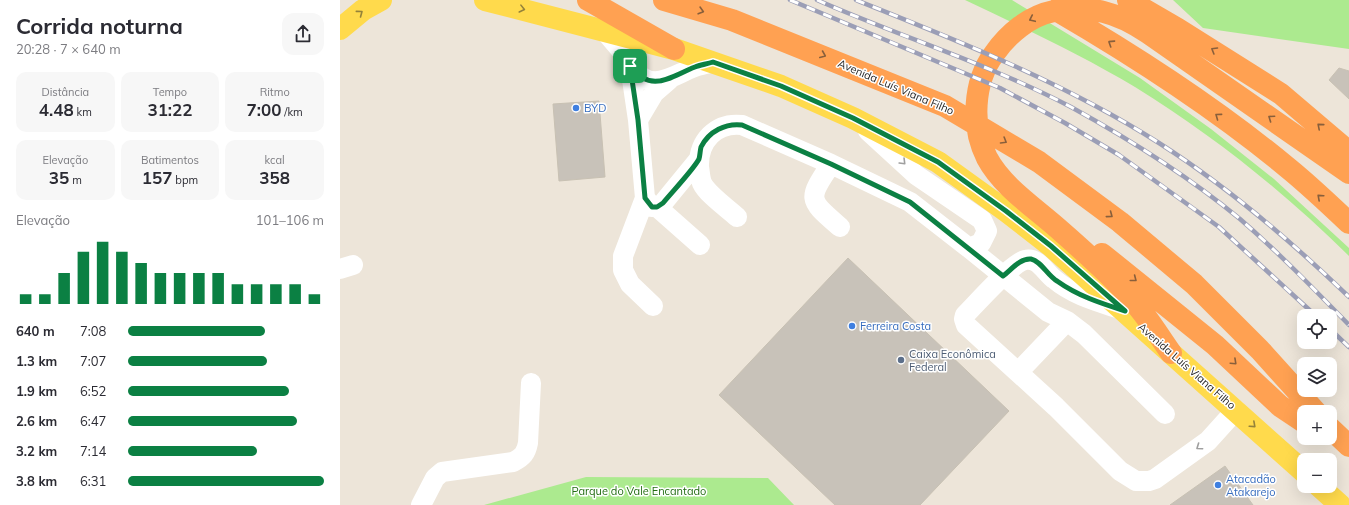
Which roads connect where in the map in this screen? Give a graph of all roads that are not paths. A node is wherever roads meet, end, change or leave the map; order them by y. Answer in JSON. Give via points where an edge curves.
{"nodes":[{"id":1,"x":381,"y":0,"type":"edge"},
{"id":2,"x":484,"y":0,"type":"edge"},
{"id":3,"x":588,"y":0,"type":"edge"},
{"id":4,"x":664,"y":0,"type":"edge"},
{"id":5,"x":1039,"y":0,"type":"edge"},
{"id":6,"x":1128,"y":0,"type":"edge"},
{"id":7,"x":340,"y":29,"type":"edge"},
{"id":8,"x":603,"y":29,"type":"junction"},
{"id":9,"x":674,"y":49,"type":"junction"},
{"id":10,"x":713,"y":62,"type":"junction"},
{"id":11,"x":630,"y":66,"type":"junction"},
{"id":12,"x":669,"y":80,"type":"junction"},
{"id":13,"x":853,"y":118,"type":"junction"},
{"id":14,"x":638,"y":120,"type":"junction"},
{"id":15,"x":1349,"y":152,"type":"edge"},
{"id":16,"x":699,"y":159,"type":"junction"},
{"id":17,"x":831,"y":164,"type":"junction"},
{"id":18,"x":1349,"y":172,"type":"edge"},
{"id":19,"x":651,"y":203,"type":"junction"},
{"id":20,"x":1031,"y":204,"type":"junction"},
{"id":21,"x":737,"y":217,"type":"dead end"},
{"id":22,"x":1349,"y":223,"type":"edge"},
{"id":23,"x":840,"y":227,"type":"dead end"},
{"id":24,"x":700,"y":245,"type":"dead end"},
{"id":25,"x":969,"y":248,"type":"junction"},
{"id":26,"x":1003,"y":276,"type":"junction"},
{"id":27,"x":653,"y":306,"type":"dead end"},
{"id":28,"x":1125,"y":311,"type":"junction"},
{"id":29,"x":1067,"y":321,"type":"junction"},
{"id":30,"x":1171,"y":353,"type":"junction"},
{"id":31,"x":1025,"y":365,"type":"dead end"},
{"id":32,"x":531,"y":383,"type":"dead end"},
{"id":33,"x":1310,"y":405,"type":"edge"},
{"id":34,"x":1236,"y":410,"type":"junction"},
{"id":35,"x":1165,"y":414,"type":"dead end"},
{"id":36,"x":1297,"y":417,"type":"edge"},
{"id":37,"x":1337,"y":435,"type":"edge"},
{"id":38,"x":1349,"y":446,"type":"edge"},
{"id":39,"x":1297,"y":466,"type":"edge"},
{"id":40,"x":1327,"y":493,"type":"edge"},
{"id":41,"x":421,"y":505,"type":"edge"},
{"id":42,"x":1339,"y":505,"type":"edge"}],
"edges":[{"from":7,"to":1,"type":"main road","one_way":true,"via":[[363,10]]},
{"from":2,"to":8,"type":"main road","name":"Avenida Luís Viana Filho","one_way":true},
{"from":3,"to":9,"type":"highway"},
{"from":4,"to":33,"type":"highway","name":"Avenida Luís Viana Filho","one_way":true,"via":[[732,20],[945,106],[1039,162],[1120,222],[1194,284],[1260,350]]},
{"from":22,"to":5,"type":"highway","one_way":true,"via":[[1288,168],[1180,88]]},
{"from":15,"to":6,"type":"highway","one_way":true,"via":[[1281,94],[1178,28]]},
{"from":8,"to":9,"type":"main road","name":"Avenida Luís Viana Filho"},
{"from":8,"to":11,"type":"street","via":[[622,50]]},
{"from":9,"to":10,"type":"main road","name":"Avenida Luís Viana Filho"},
{"from":10,"to":12,"type":"street"},
{"from":10,"to":13,"type":"main road","name":"Avenida Luís Viana Filho","via":[[781,86]]},
{"from":11,"to":12,"type":"street","via":[[637,75],[645,79],[654,82]]},
{"from":11,"to":14,"type":"street"},
{"from":12,"to":14,"type":"street","via":[[654,93]]},
{"from":13,"to":25,"type":"street","one_way":true,"via":[[916,175],[982,220],[988,232],[980,242]]},
{"from":13,"to":28,"type":"main road","name":"Avenida Luís Viana Filho","via":[[938,162],[1051,246]]},
{"from":14,"to":19,"type":"street"},
{"from":16,"to":17,"type":"street","via":[[701,147],[709,136],[719,128],[731,124],[742,125]]},
{"from":16,"to":19,"type":"street","via":[[663,203]]},
{"from":16,"to":21,"type":"street","via":[[701,182]]},
{"from":17,"to":23,"type":"street","via":[[816,188],[814,199],[823,212]]},
{"from":17,"to":25,"type":"street","via":[[910,202]]},
{"from":18,"to":20,"type":"highway","one_way":true,"via":[[1129,20],[1107,11],[1069,9],[1046,13],[1025,22],[1003,41],[989,60],[979,82],[976,112],[979,134],[987,158],[1011,189]]},
{"from":19,"to":24,"type":"street"},
{"from":19,"to":27,"type":"street","via":[[623,256],[623,270],[630,284]]},
{"from":20,"to":30,"type":"highway","via":[[1143,312]]},
{"from":20,"to":36,"type":"highway","one_way":true,"via":[[1059,221],[1136,280],[1215,345],[1280,406]]},
{"from":25,"to":26,"type":"street"},
{"from":26,"to":28,"type":"street","via":[[1020,262],[1036,261],[1054,280],[1077,294]]},
{"from":26,"to":29,"type":"street","via":[[1048,312]]},
{"from":34,"to":26,"type":"street","one_way":true,"via":[[1208,441],[1155,479],[1149,482],[1136,481],[1120,471],[1056,407],[966,325],[965,315]]},
{"from":28,"to":30,"type":"main road","name":"Avenida Luís Viana Filho"},
{"from":29,"to":31,"type":"street"},
{"from":29,"to":35,"type":"street"},
{"from":30,"to":34,"type":"main road","name":"Avenida Luís Viana Filho"},
{"from":32,"to":41,"type":"street","via":[[528,443],[521,458],[513,462],[442,472],[435,478]]},
{"from":34,"to":39,"type":"main road","name":"Avenida Luís Viana Filho","one_way":true},
{"from":37,"to":38,"type":"highway"},
{"from":40,"to":42,"type":"main road"}]}
